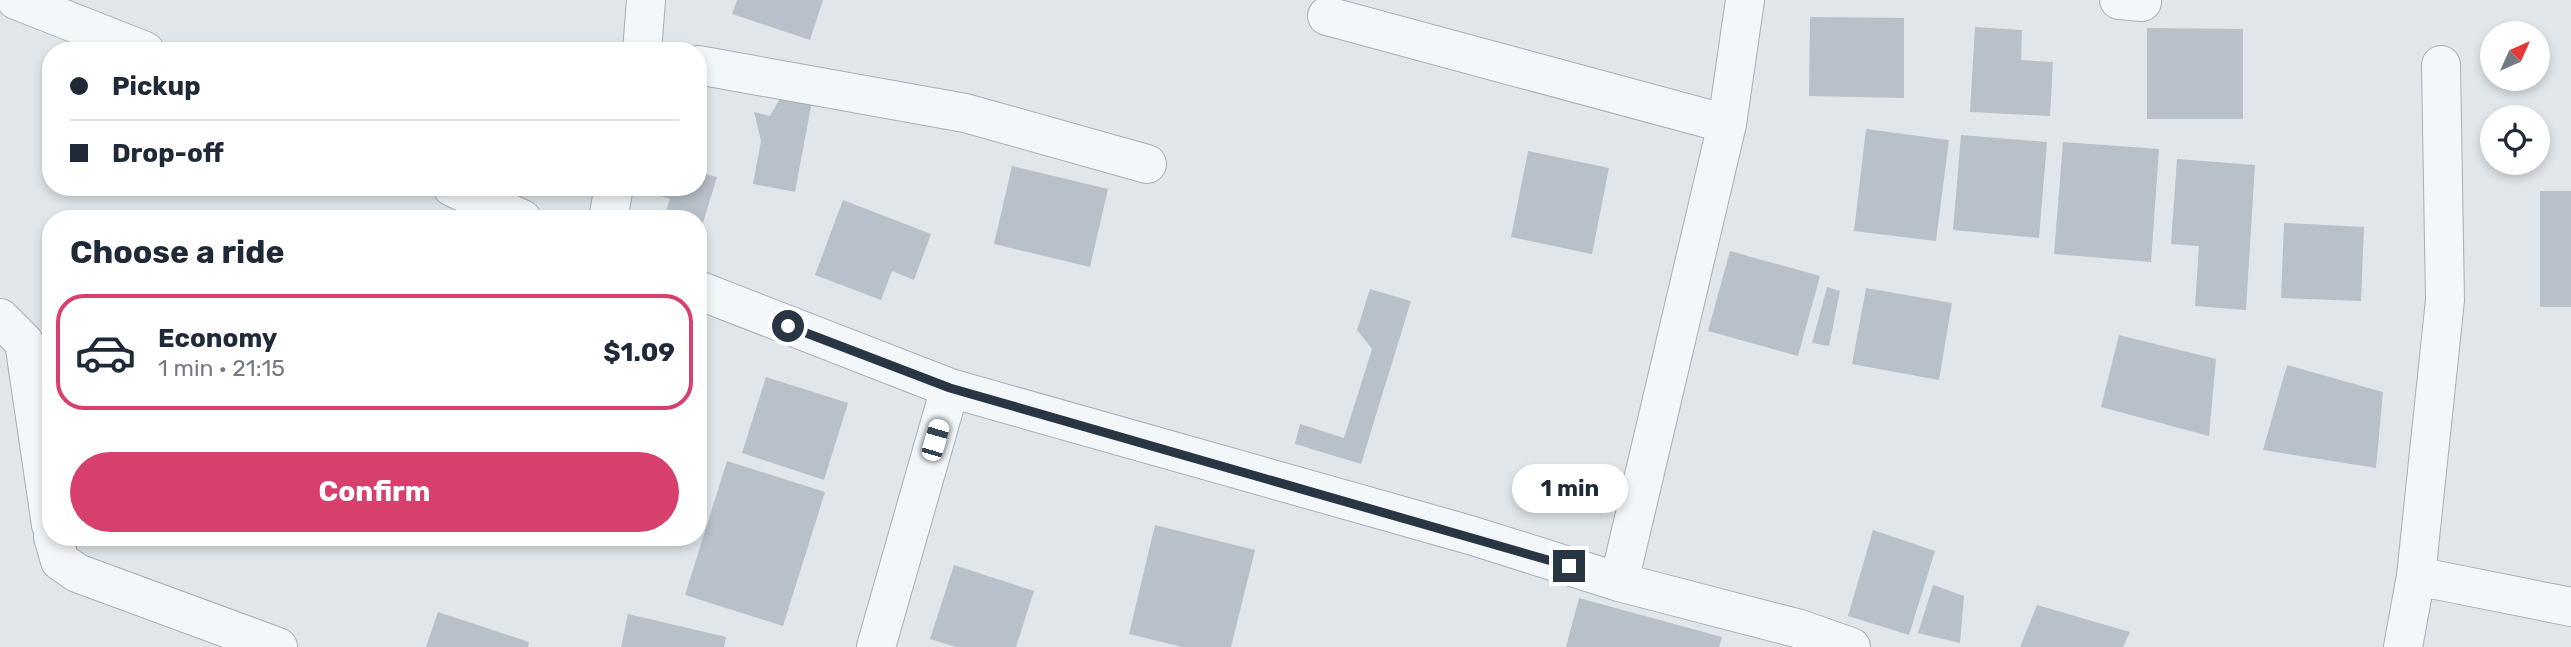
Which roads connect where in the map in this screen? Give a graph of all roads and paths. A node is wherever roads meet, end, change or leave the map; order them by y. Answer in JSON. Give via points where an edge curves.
{"nodes":[{"id":1,"x":646,"y":0,"type":"edge"},
{"id":2,"x":1745,"y":0,"type":"edge"},
{"id":3,"x":22,"y":1,"type":"edge"},
{"id":4,"x":1327,"y":16,"type":"dead end"},
{"id":5,"x":123,"y":42,"type":"edge"},
{"id":6,"x":643,"y":42,"type":"edge"},
{"id":7,"x":2441,"y":65,"type":"dead end"},
{"id":8,"x":707,"y":67,"type":"edge"},
{"id":9,"x":1727,"y":124,"type":"junction"},
{"id":10,"x":1147,"y":164,"type":"dead end"},
{"id":11,"x":472,"y":196,"type":"edge"},
{"id":12,"x":502,"y":210,"type":"edge"},
{"id":13,"x":707,"y":294,"type":"edge"},
{"id":14,"x":0,"y":318,"type":"edge"},
{"id":15,"x":950,"y":388,"type":"junction"},
{"id":16,"x":42,"y":466,"type":"edge"},
{"id":17,"x":55,"y":546,"type":"edge"},
{"id":18,"x":2416,"y":576,"type":"junction"},
{"id":19,"x":1619,"y":582,"type":"junction"},
{"id":20,"x":2571,"y":607,"type":"edge"},
{"id":21,"x":1797,"y":638,"type":"edge"},
{"id":22,"x":278,"y":647,"type":"edge"},
{"id":23,"x":876,"y":647,"type":"edge"},
{"id":24,"x":1851,"y":647,"type":"edge"},
{"id":25,"x":2403,"y":647,"type":"edge"}],
"edges":[{"from":1,"to":6,"type":"street"},
{"from":2,"to":9,"type":"street"},
{"from":3,"to":5,"type":"street"},
{"from":4,"to":9,"type":"street"},
{"from":7,"to":18,"type":"street","via":[[2445,300]]},
{"from":8,"to":10,"type":"street","via":[[965,113]]},
{"from":9,"to":19,"type":"street"},
{"from":11,"to":12,"type":"street"},
{"from":13,"to":15,"type":"street"},
{"from":14,"to":16,"type":"street","via":[[23,342]]},
{"from":15,"to":19,"type":"street","via":[[1470,535]]},
{"from":15,"to":23,"type":"street"},
{"from":17,"to":22,"type":"street","via":[[60,561],[77,573]]},
{"from":18,"to":20,"type":"street"},
{"from":18,"to":25,"type":"street"},
{"from":19,"to":21,"type":"street"},
{"from":21,"to":24,"type":"street"}]}
